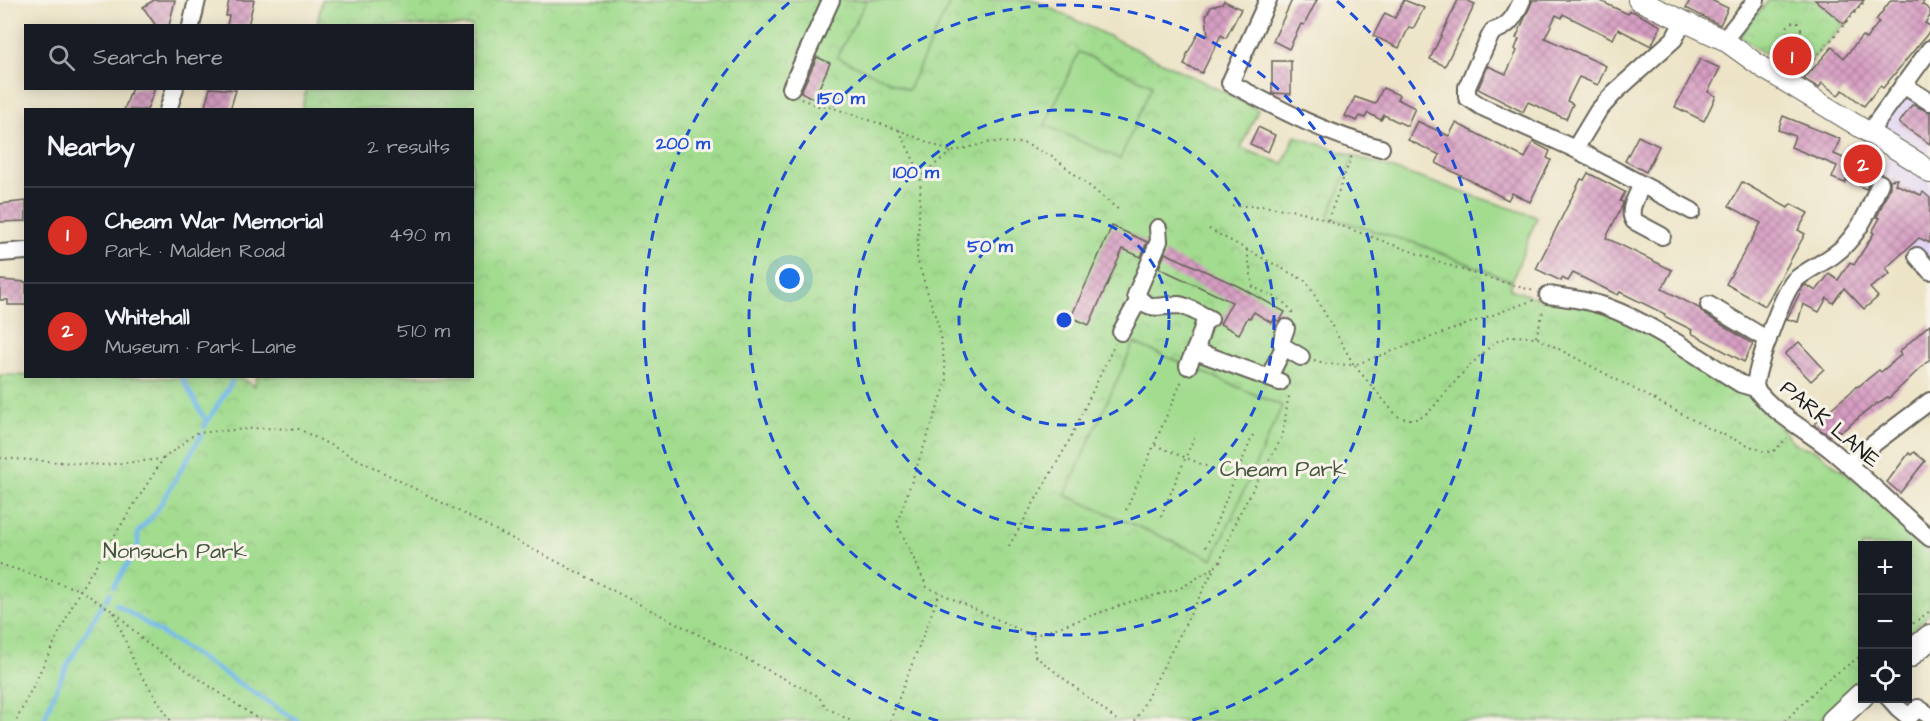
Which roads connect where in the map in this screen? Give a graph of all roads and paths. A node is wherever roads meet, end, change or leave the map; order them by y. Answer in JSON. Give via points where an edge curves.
{"nodes":[{"id":1,"x":197,"y":0,"type":"edge"},
{"id":2,"x":831,"y":0,"type":"edge"},
{"id":3,"x":1522,"y":0,"type":"edge"},
{"id":4,"x":1638,"y":0,"type":"edge"},
{"id":5,"x":1756,"y":0,"type":"edge"},
{"id":6,"x":1866,"y":0,"type":"edge"},
{"id":7,"x":1263,"y":2,"type":"edge"},
{"id":8,"x":1683,"y":22,"type":"junction"},
{"id":9,"x":191,"y":24,"type":"edge"},
{"id":10,"x":1790,"y":35,"type":"junction"},
{"id":11,"x":1724,"y":40,"type":"junction"},
{"id":12,"x":1930,"y":49,"type":"edge"},
{"id":13,"x":1763,"y":68,"type":"junction"},
{"id":14,"x":1903,"y":85,"type":"junction"},
{"id":15,"x":1792,"y":87,"type":"junction"},
{"id":16,"x":791,"y":88,"type":"joint"},
{"id":17,"x":174,"y":90,"type":"edge"},
{"id":18,"x":1930,"y":102,"type":"edge"},
{"id":19,"x":169,"y":108,"type":"edge"},
{"id":20,"x":898,"y":130,"type":"junction"},
{"id":21,"x":1868,"y":134,"type":"junction"},
{"id":22,"x":1357,"y":142,"type":"junction"},
{"id":23,"x":1381,"y":148,"type":"dead end"},
{"id":24,"x":1575,"y":149,"type":"junction"},
{"id":25,"x":951,"y":152,"type":"junction"},
{"id":26,"x":1930,"y":173,"type":"edge"},
{"id":27,"x":921,"y":175,"type":"junction"},
{"id":28,"x":1880,"y":183,"type":"dead end"},
{"id":29,"x":1641,"y":186,"type":"junction"},
{"id":30,"x":1232,"y":206,"type":"dead end"},
{"id":31,"x":1119,"y":210,"type":"dead end"},
{"id":32,"x":1692,"y":211,"type":"dead end"},
{"id":33,"x":1328,"y":220,"type":"junction"},
{"id":34,"x":1158,"y":228,"type":"dead end"},
{"id":35,"x":1209,"y":229,"type":"dead end"},
{"id":36,"x":1662,"y":236,"type":"dead end"},
{"id":37,"x":1247,"y":250,"type":"junction"},
{"id":38,"x":24,"y":251,"type":"edge"},
{"id":39,"x":0,"y":253,"type":"edge"},
{"id":40,"x":1917,"y":256,"type":"dead end"},
{"id":41,"x":1930,"y":271,"type":"edge"},
{"id":42,"x":1548,"y":295,"type":"junction"},
{"id":43,"x":1139,"y":298,"type":"junction"},
{"id":44,"x":1709,"y":305,"type":"dead end"},
{"id":45,"x":1290,"y":323,"type":"joint"},
{"id":46,"x":1121,"y":332,"type":"joint"},
{"id":47,"x":1536,"y":337,"type":"junction"},
{"id":48,"x":1768,"y":340,"type":"junction"},
{"id":49,"x":1284,"y":347,"type":"junction"},
{"id":50,"x":1302,"y":357,"type":"joint"},
{"id":51,"x":1192,"y":358,"type":"junction"},
{"id":52,"x":1354,"y":365,"type":"junction"},
{"id":53,"x":1281,"y":381,"type":"junction"},
{"id":54,"x":1755,"y":388,"type":"junction"},
{"id":55,"x":1930,"y":401,"type":"edge"},
{"id":56,"x":1798,"y":428,"type":"junction"},
{"id":57,"x":1196,"y":433,"type":"dead end"},
{"id":58,"x":1253,"y":435,"type":"dead end"},
{"id":59,"x":1155,"y":445,"type":"junction"},
{"id":60,"x":0,"y":458,"type":"edge"},
{"id":61,"x":1186,"y":458,"type":"junction"},
{"id":62,"x":163,"y":459,"type":"junction"},
{"id":63,"x":1847,"y":464,"type":"junction"},
{"id":64,"x":1235,"y":478,"type":"junction"},
{"id":65,"x":1126,"y":510,"type":"dead end"},
{"id":66,"x":1161,"y":516,"type":"dead end"},
{"id":67,"x":1930,"y":538,"type":"edge"},
{"id":68,"x":1009,"y":546,"type":"dead end"},
{"id":69,"x":1206,"y":546,"type":"dead end"},
{"id":70,"x":0,"y":564,"type":"edge"},
{"id":71,"x":1215,"y":567,"type":"junction"},
{"id":72,"x":80,"y":590,"type":"junction"},
{"id":73,"x":940,"y":592,"type":"junction"},
{"id":74,"x":113,"y":610,"type":"junction"},
{"id":75,"x":1930,"y":611,"type":"edge"},
{"id":76,"x":1912,"y":624,"type":"edge"},
{"id":77,"x":1033,"y":636,"type":"junction"},
{"id":78,"x":1930,"y":637,"type":"edge"},
{"id":79,"x":1912,"y":653,"type":"edge"},
{"id":80,"x":1858,"y":658,"type":"edge"},
{"id":81,"x":1858,"y":699,"type":"edge"},
{"id":82,"x":1893,"y":703,"type":"edge"},
{"id":83,"x":1930,"y":716,"type":"edge"},
{"id":84,"x":16,"y":721,"type":"edge"},
{"id":85,"x":171,"y":721,"type":"edge"},
{"id":86,"x":261,"y":721,"type":"edge"},
{"id":87,"x":851,"y":721,"type":"edge"},
{"id":88,"x":890,"y":721,"type":"edge"},
{"id":89,"x":1118,"y":721,"type":"edge"},
{"id":90,"x":1135,"y":721,"type":"edge"},
{"id":91,"x":1785,"y":721,"type":"edge"},
{"id":92,"x":1834,"y":721,"type":"edge"}],
"edges":[{"from":1,"to":9,"type":"street"},
{"from":2,"to":16,"type":"street"},
{"from":3,"to":24,"type":"street","via":[[1514,18],[1493,31],[1466,93],[1470,100]]},
{"from":4,"to":8,"type":"main road"},
{"from":5,"to":11,"type":"street"},
{"from":6,"to":15,"type":"path"},
{"from":7,"to":22,"type":"street","via":[[1228,88]]},
{"from":8,"to":11,"type":"main road"},
{"from":8,"to":24,"type":"street","via":[[1674,39],[1598,111]]},
{"from":10,"to":10,"type":"path","via":[[1800,33],[1798,22],[1788,26]]},
{"from":10,"to":13,"type":"path"},
{"from":11,"to":13,"type":"main road"},
{"from":12,"to":14,"type":"street"},
{"from":13,"to":15,"type":"main road"},
{"from":14,"to":18,"type":"street"},
{"from":14,"to":21,"type":"street"},
{"from":15,"to":21,"type":"main road"},
{"from":16,"to":20,"type":"path","via":[[791,94],[820,107]]},
{"from":17,"to":19,"type":"street"},
{"from":20,"to":25,"type":"path"},
{"from":20,"to":27,"type":"path"},
{"from":21,"to":26,"type":"main road"},
{"from":22,"to":23,"type":"street"},
{"from":22,"to":33,"type":"path"},
{"from":24,"to":29,"type":"street"},
{"from":25,"to":27,"type":"path"},
{"from":25,"to":31,"type":"path","via":[[990,142],[1023,143],[1051,155]]},
{"from":27,"to":73,"type":"path","via":[[917,259],[939,328],[947,381],[897,523],[927,587]]},
{"from":28,"to":48,"type":"street","name":"PARK LANE","via":[[1858,231],[1848,243],[1792,283]]},
{"from":29,"to":32,"type":"street"},
{"from":29,"to":36,"type":"street","via":[[1630,211],[1631,218]]},
{"from":30,"to":33,"type":"path","via":[[1263,206]]},
{"from":33,"to":42,"type":"path","via":[[1468,272]]},
{"from":34,"to":43,"type":"street","via":[[1159,241],[1136,295]]},
{"from":35,"to":37,"type":"path"},
{"from":37,"to":45,"type":"path","via":[[1253,287],[1290,308]]},
{"from":37,"to":52,"type":"path","via":[[1307,282]]},
{"from":38,"to":39,"type":"street"},
{"from":40,"to":41,"type":"street"},
{"from":42,"to":47,"type":"path"},
{"from":42,"to":52,"type":"path"},
{"from":42,"to":54,"type":"street","via":[[1607,307],[1654,330],[1741,384]]},
{"from":43,"to":46,"type":"street"},
{"from":43,"to":51,"type":"street","via":[[1161,308],[1181,305],[1208,318]]},
{"from":44,"to":48,"type":"street"},
{"from":45,"to":49,"type":"street","via":[[1281,342]]},
{"from":46,"to":68,"type":"path","via":[[1067,445]]},
{"from":47,"to":52,"type":"path","via":[[1511,336],[1495,342],[1418,419],[1397,416]]},
{"from":47,"to":56,"type":"path","via":[[1710,429],[1762,452],[1773,452]]},
{"from":48,"to":54,"type":"street","name":"PARK LANE"},
{"from":49,"to":50,"type":"street"},
{"from":49,"to":53,"type":"street"},
{"from":50,"to":52,"type":"path","via":[[1327,364]]},
{"from":51,"to":53,"type":"street"},
{"from":51,"to":59,"type":"path"},
{"from":53,"to":71,"type":"path","via":[[1285,407],[1283,434]]},
{"from":54,"to":56,"type":"street","name":"PARK LANE"},
{"from":55,"to":63,"type":"street"},
{"from":56,"to":63,"type":"street","name":"PARK LANE"},
{"from":57,"to":61,"type":"path"},
{"from":58,"to":64,"type":"path"},
{"from":59,"to":61,"type":"path"},
{"from":59,"to":65,"type":"path"},
{"from":60,"to":62,"type":"path","via":[[104,465]]},
{"from":61,"to":64,"type":"path"},
{"from":61,"to":66,"type":"path"},
{"from":62,"to":72,"type":"path"},
{"from":62,"to":87,"type":"path","via":[[196,434],[299,429],[818,696],[827,708]]},
{"from":63,"to":67,"type":"street","name":"PARK LANE"},
{"from":64,"to":69,"type":"path"},
{"from":70,"to":72,"type":"path"},
{"from":71,"to":77,"type":"path","via":[[1179,589]]},
{"from":71,"to":90,"type":"path"},
{"from":72,"to":74,"type":"path"},
{"from":72,"to":84,"type":"path"},
{"from":73,"to":77,"type":"path"},
{"from":73,"to":88,"type":"path"},
{"from":74,"to":85,"type":"path","via":[[136,667]]},
{"from":74,"to":86,"type":"path","via":[[145,642]]},
{"from":75,"to":76,"type":"path"},
{"from":77,"to":89,"type":"path","via":[[1035,656]]},
{"from":78,"to":79,"type":"highway"},
{"from":80,"to":91,"type":"path","via":[[1822,683]]},
{"from":81,"to":92,"type":"highway"},
{"from":82,"to":83,"type":"street","via":[[1909,717],[1918,708]]}]}
